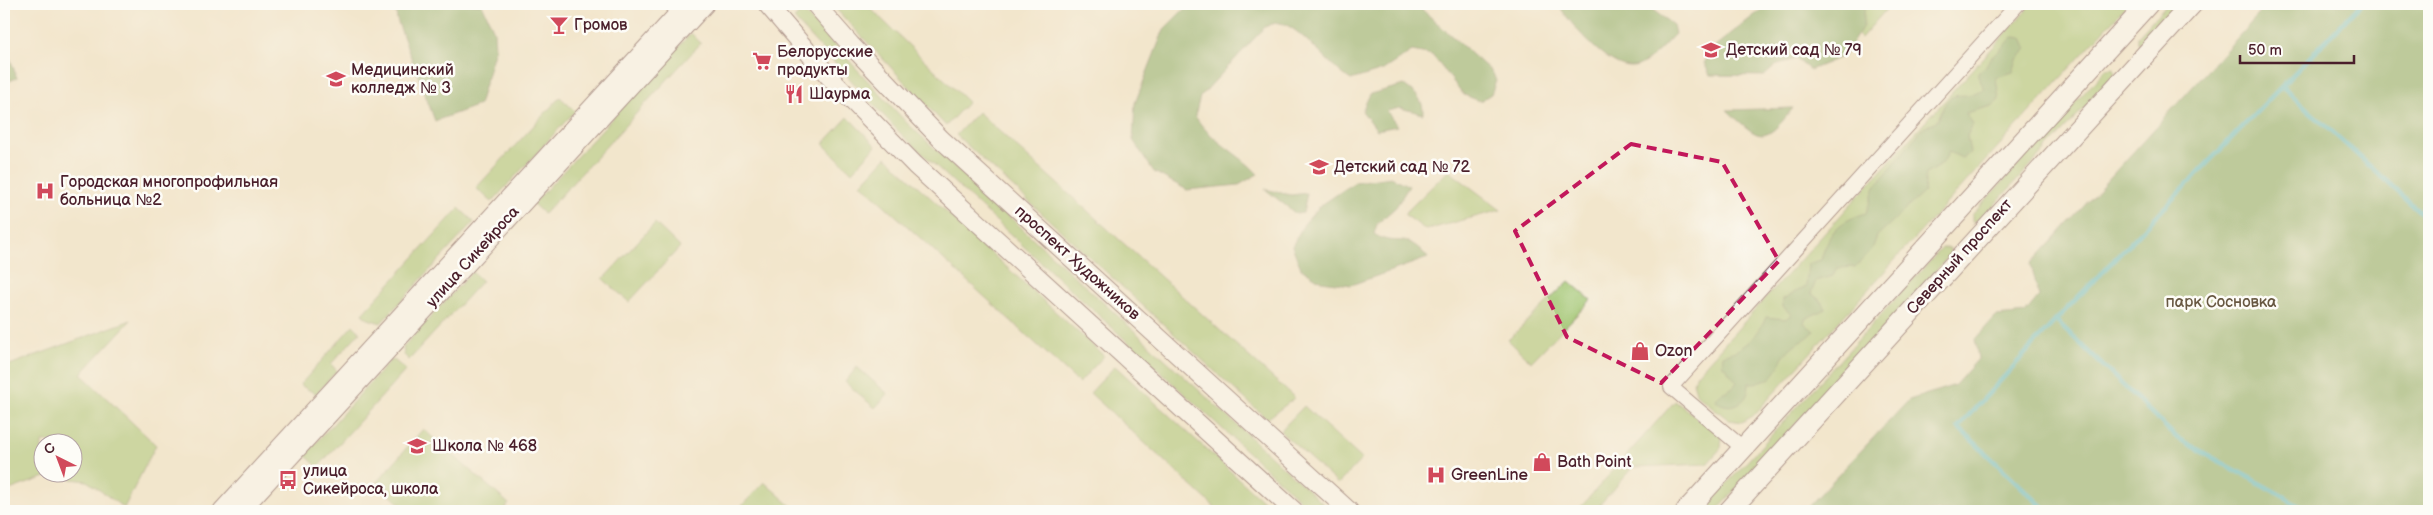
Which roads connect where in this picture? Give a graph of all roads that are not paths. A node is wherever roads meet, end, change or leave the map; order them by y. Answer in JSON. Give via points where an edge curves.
{"nodes":[{"id":1,"x":687,"y":4,"type":"edge"},
{"id":2,"x":705,"y":4,"type":"edge"},
{"id":3,"x":767,"y":4,"type":"edge"},
{"id":4,"x":815,"y":4,"type":"edge"},
{"id":5,"x":2018,"y":4,"type":"edge"},
{"id":6,"x":2148,"y":4,"type":"edge"},
{"id":7,"x":2192,"y":4,"type":"edge"},
{"id":8,"x":2117,"y":38,"type":"junction"},
{"id":9,"x":2142,"y":59,"type":"junction"},
{"id":10,"x":1940,"y":232,"type":"junction"},
{"id":11,"x":1964,"y":254,"type":"junction"},
{"id":12,"x":1744,"y":448,"type":"junction"},
{"id":13,"x":222,"y":511,"type":"edge"},
{"id":14,"x":240,"y":511,"type":"edge"},
{"id":15,"x":1294,"y":511,"type":"edge"},
{"id":16,"x":1349,"y":511,"type":"edge"},
{"id":17,"x":1686,"y":511,"type":"edge"},
{"id":18,"x":1729,"y":511,"type":"edge"}],
"edges":[{"from":1,"to":13,"type":"street","name":"улица Сикейроса"},
{"from":2,"to":14,"type":"street","name":"улица Сикейроса"},
{"from":3,"to":15,"type":"street","via":[[812,58],[892,142]]},
{"from":4,"to":16,"type":"street","name":"проспект Художников","via":[[941,139]]},
{"from":5,"to":12,"type":"street","via":[[1671,387]]},
{"from":6,"to":8,"type":"main road","name":"Северный проспект"},
{"from":7,"to":9,"type":"main road","name":"Северный проспект"},
{"from":8,"to":9,"type":"main road","via":[[2118,50],[2127,58]]},
{"from":8,"to":10,"type":"main road","name":"Северный проспект"},
{"from":9,"to":11,"type":"main road","name":"Северный проспект"},
{"from":10,"to":11,"type":"main road","via":[[1955,232],[1964,241]]},
{"from":10,"to":12,"type":"main road","name":"Северный проспект"},
{"from":11,"to":18,"type":"main road","name":"Северный проспект"},
{"from":12,"to":17,"type":"main road","name":"Северный проспект"}]}
